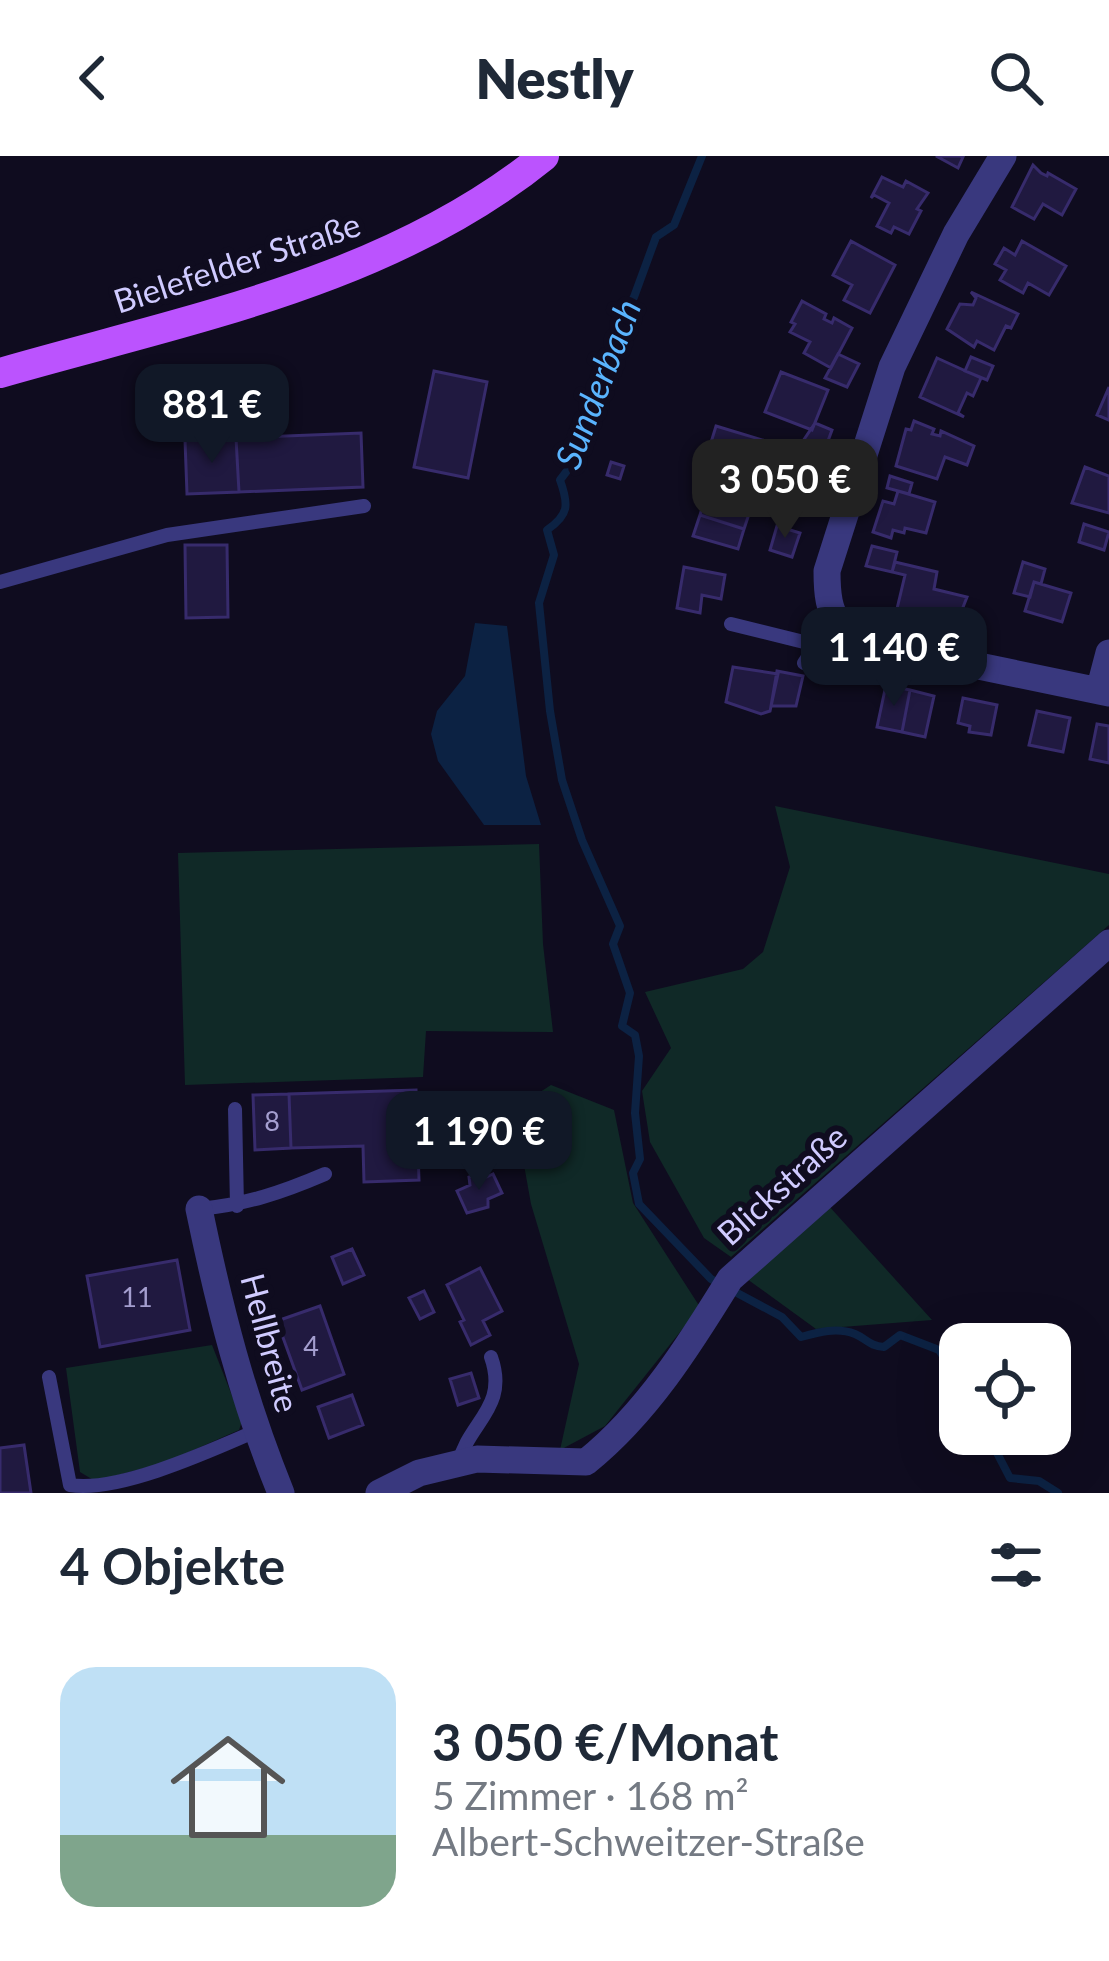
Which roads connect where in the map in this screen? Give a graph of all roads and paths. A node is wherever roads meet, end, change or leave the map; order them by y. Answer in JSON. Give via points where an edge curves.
{"nodes":[{"id":1,"x":544,"y":156,"type":"edge"},
{"id":2,"x":1003,"y":156,"type":"edge"},
{"id":3,"x":0,"y":373,"type":"edge"},
{"id":4,"x":364,"y":506,"type":"dead end"},
{"id":5,"x":0,"y":582,"type":"edge"},
{"id":6,"x":832,"y":619,"type":"junction"},
{"id":7,"x":731,"y":624,"type":"dead end"},
{"id":8,"x":816,"y":645,"type":"junction"},
{"id":9,"x":1109,"y":653,"type":"edge"},
{"id":10,"x":804,"y":663,"type":"dead end"},
{"id":11,"x":1104,"y":692,"type":"edge"},
{"id":12,"x":1109,"y":943,"type":"edge"},
{"id":13,"x":235,"y":1109,"type":"dead end"},
{"id":14,"x":325,"y":1174,"type":"dead end"},
{"id":15,"x":237,"y":1206,"type":"junction"},
{"id":16,"x":200,"y":1209,"type":"joint"},
{"id":17,"x":491,"y":1357,"type":"dead end"},
{"id":18,"x":49,"y":1378,"type":"dead end"},
{"id":19,"x":256,"y":1431,"type":"junction"},
{"id":20,"x":459,"y":1463,"type":"junction"},
{"id":21,"x":281,"y":1493,"type":"edge"},
{"id":22,"x":379,"y":1493,"type":"edge"}],
"edges":[{"from":1,"to":3,"type":"main road","name":"Bielefelder Straße","via":[[443,226],[333,275]]},
{"from":2,"to":6,"type":"street","via":[[892,367],[826,572]]},
{"from":4,"to":5,"type":"lane","via":[[167,535]]},
{"from":6,"to":8,"type":"lane"},
{"from":6,"to":11,"type":"street","via":[[882,646]]},
{"from":7,"to":8,"type":"lane"},
{"from":8,"to":10,"type":"lane"},
{"from":9,"to":11,"type":"street"},
{"from":12,"to":20,"type":"street","name":"Blickstraße","via":[[725,1287],[614,1440],[586,1462]]},
{"from":13,"to":15,"type":"lane"},
{"from":14,"to":15,"type":"lane"},
{"from":15,"to":16,"type":"lane"},
{"from":16,"to":19,"type":"street","name":"Hellbreite","via":[[225,1335]]},
{"from":17,"to":20,"type":"lane","via":[[498,1377],[491,1403]]},
{"from":18,"to":19,"type":"lane","via":[[70,1485],[86,1492],[148,1479]]},
{"from":19,"to":21,"type":"street","name":"Hellbreite"},
{"from":20,"to":22,"type":"street","name":"Blickstraße"}]}
